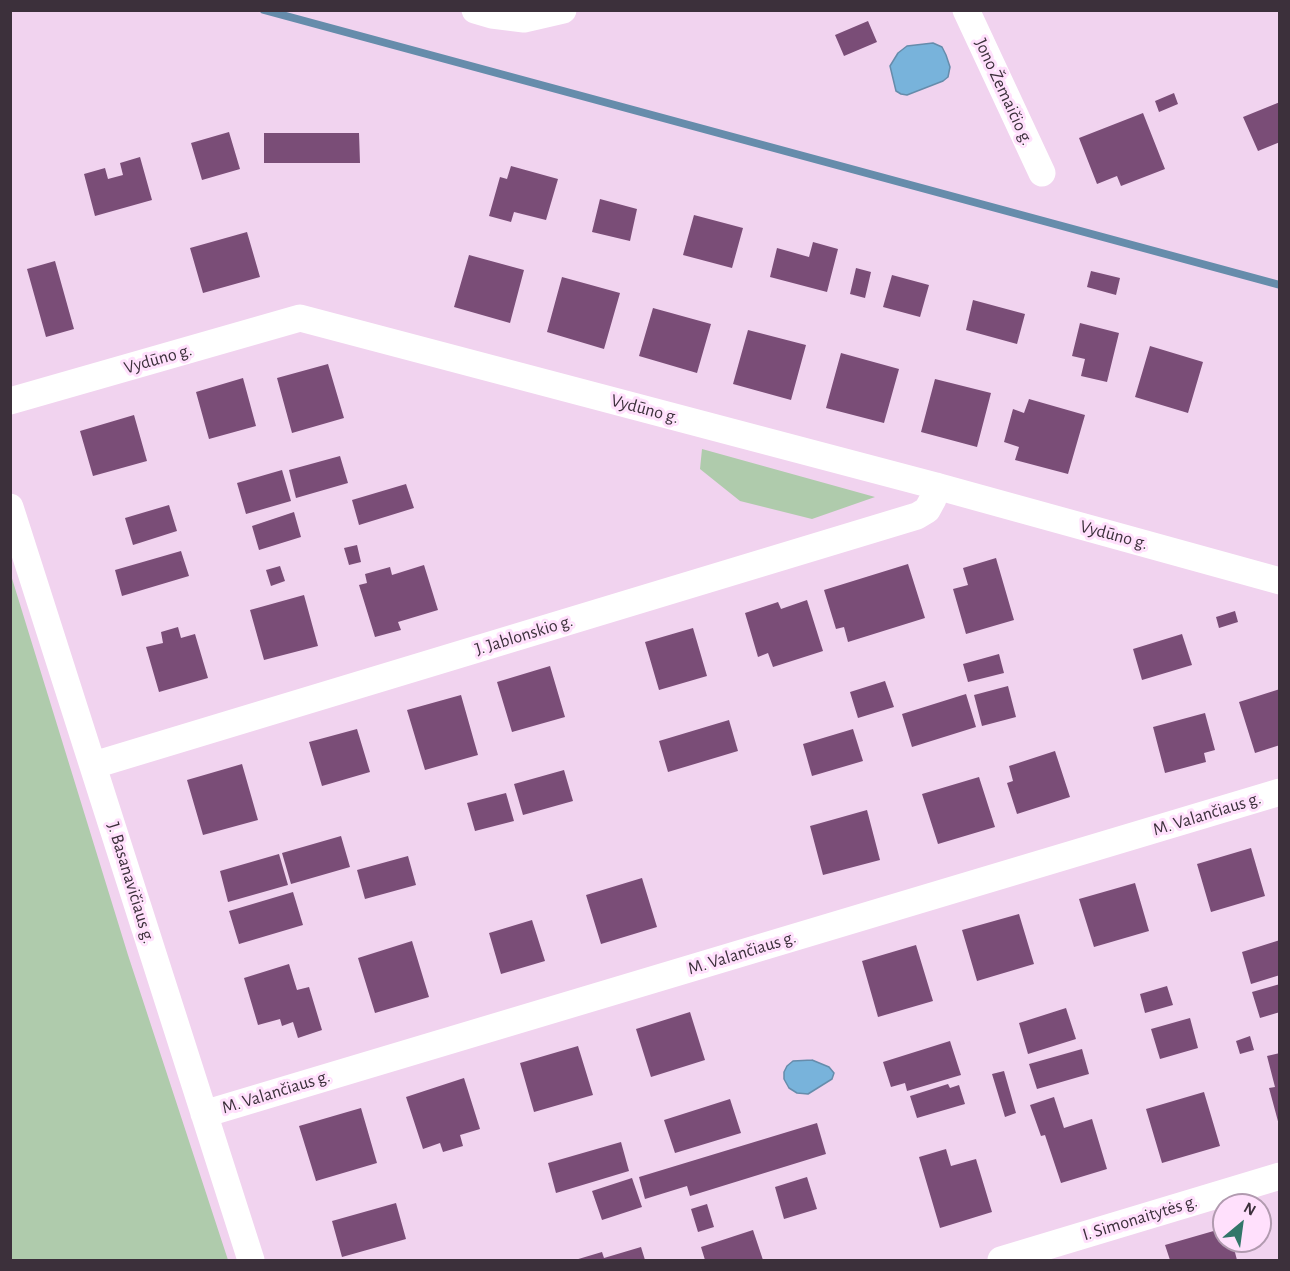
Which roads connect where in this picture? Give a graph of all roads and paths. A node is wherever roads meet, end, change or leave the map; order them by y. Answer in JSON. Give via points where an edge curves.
{"nodes":[{"id":1,"x":475,"y":10,"type":"edge"},
{"id":2,"x":563,"y":10,"type":"edge"},
{"id":3,"x":966,"y":10,"type":"edge"},
{"id":4,"x":1042,"y":173,"type":"dead end"},
{"id":5,"x":10,"y":401,"type":"edge"},
{"id":6,"x":936,"y":486,"type":"junction"},
{"id":7,"x":10,"y":507,"type":"edge"},
{"id":8,"x":1280,"y":581,"type":"edge"},
{"id":9,"x":94,"y":765,"type":"junction"},
{"id":10,"x":1280,"y":792,"type":"edge"},
{"id":11,"x":204,"y":1114,"type":"junction"},
{"id":12,"x":1280,"y":1176,"type":"edge"},
{"id":13,"x":251,"y":1260,"type":"edge"},
{"id":14,"x":1001,"y":1260,"type":"edge"}],
"edges":[{"from":1,"to":2,"type":"street","via":[[524,19]]},
{"from":3,"to":4,"type":"street","name":"Jono Žemaičio g."},
{"from":5,"to":6,"type":"street","name":"Vydūno g.","via":[[300,318]]},
{"from":6,"to":8,"type":"street","name":"Vydūno g."},
{"from":6,"to":9,"type":"street","name":"J. Jablonskio g.","via":[[927,510],[917,516]]},
{"from":7,"to":9,"type":"street","name":"J. Basanavičiaus g."},
{"from":9,"to":11,"type":"street","name":"J. Basanavičiaus g."},
{"from":10,"to":11,"type":"street","name":"M. Valančiaus g."},
{"from":11,"to":13,"type":"street","name":"J. Basanavičiaus g."},
{"from":12,"to":14,"type":"street","name":"I. Simonaitytės g."}]}
